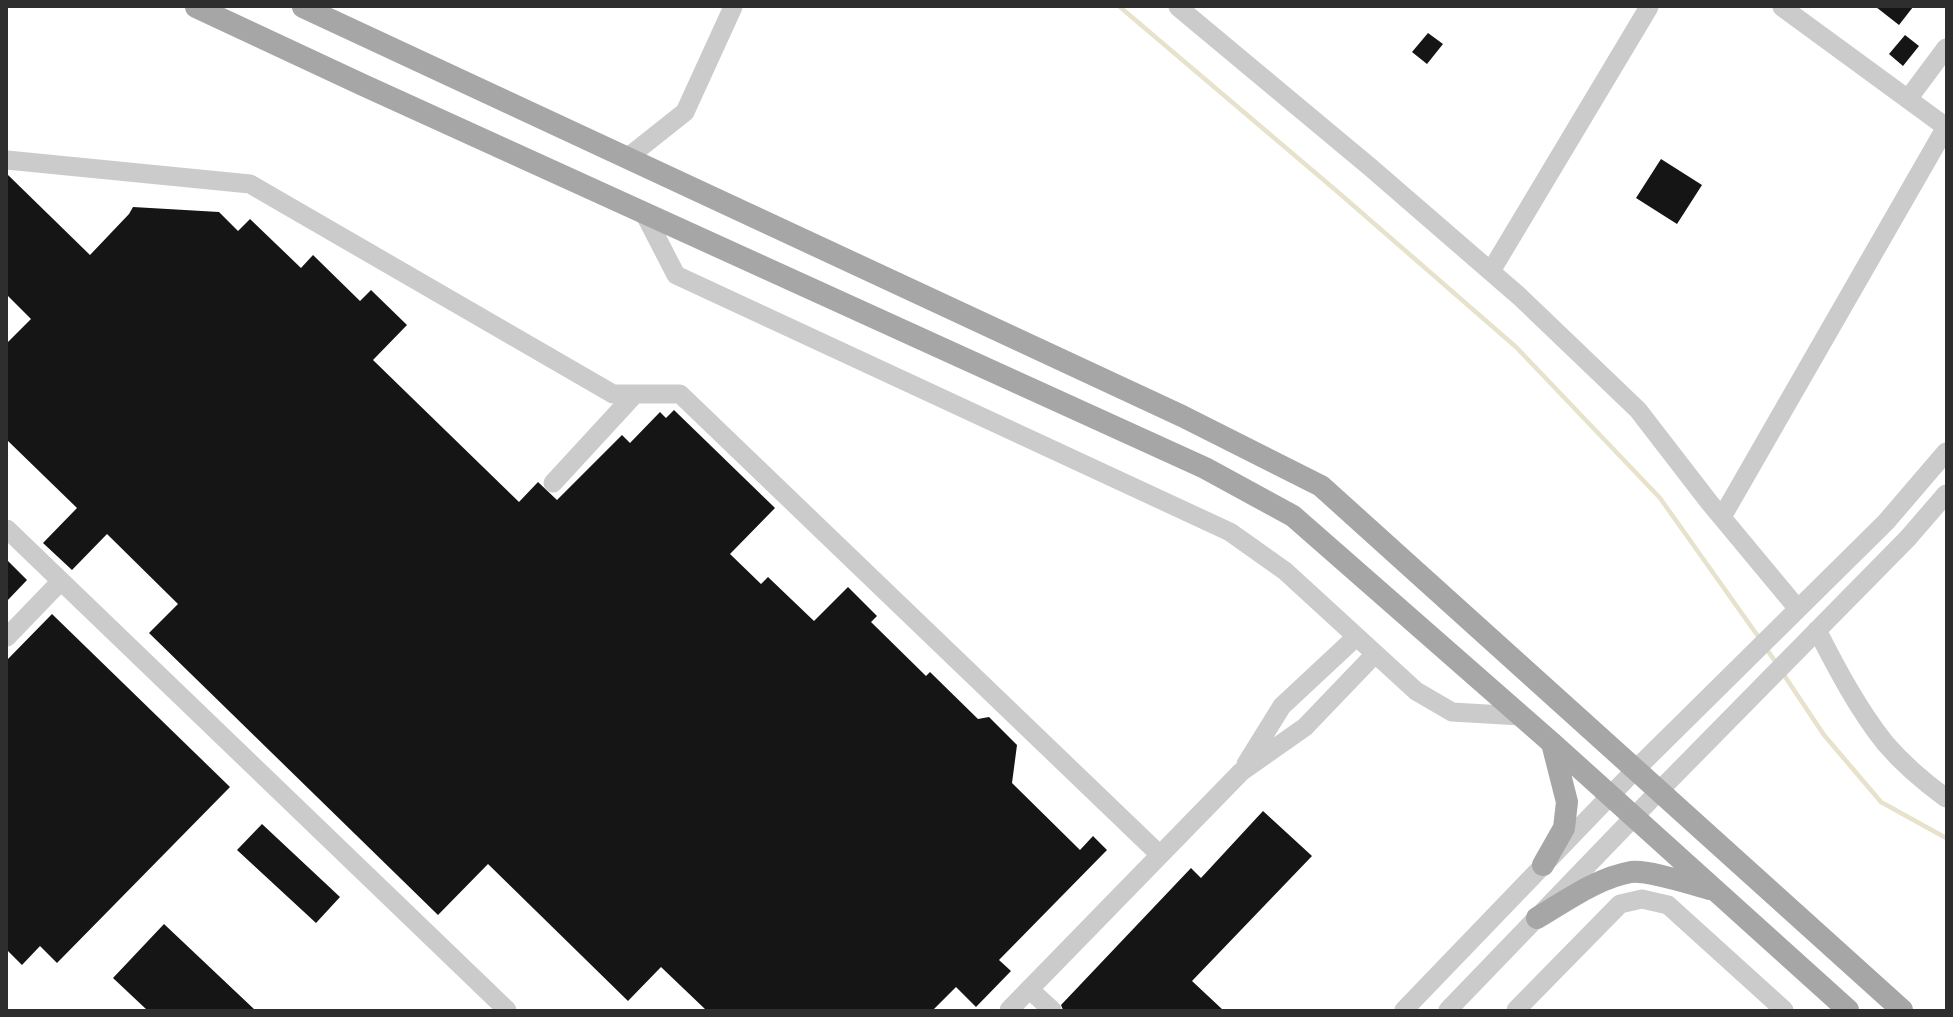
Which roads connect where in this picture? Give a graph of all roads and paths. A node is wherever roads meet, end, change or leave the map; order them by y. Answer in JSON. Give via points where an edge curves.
{"nodes":[{"id":1,"x":196,"y":7,"type":"edge"},
{"id":2,"x":303,"y":7,"type":"edge"},
{"id":3,"x":733,"y":7,"type":"edge"},
{"id":4,"x":1178,"y":7,"type":"edge"},
{"id":5,"x":1649,"y":7,"type":"edge"},
{"id":6,"x":1782,"y":7,"type":"edge"},
{"id":7,"x":1946,"y":48,"type":"edge"},
{"id":8,"x":1908,"y":99,"type":"junction"},
{"id":9,"x":1946,"y":127,"type":"edge"},
{"id":10,"x":627,"y":158,"type":"junction"},
{"id":11,"x":7,"y":160,"type":"edge"},
{"id":12,"x":644,"y":213,"type":"junction"},
{"id":13,"x":1490,"y":271,"type":"junction"},
{"id":14,"x":635,"y":394,"type":"junction"},
{"id":15,"x":1946,"y":452,"type":"edge"},
{"id":16,"x":553,"y":483,"type":"dead end"},
{"id":17,"x":1946,"y":494,"type":"edge"},
{"id":18,"x":1722,"y":517,"type":"junction"},
{"id":19,"x":7,"y":529,"type":"edge"},
{"id":20,"x":61,"y":581,"type":"junction"},
{"id":21,"x":1798,"y":609,"type":"junction"},
{"id":22,"x":1817,"y":630,"type":"junction"},
{"id":23,"x":7,"y":637,"type":"edge"},
{"id":24,"x":1356,"y":637,"type":"junction"},
{"id":25,"x":1376,"y":654,"type":"junction"},
{"id":26,"x":1521,"y":716,"type":"junction"},
{"id":27,"x":1552,"y":743,"type":"junction"},
{"id":28,"x":1635,"y":770,"type":"junction"},
{"id":29,"x":1241,"y":772,"type":"junction"},
{"id":30,"x":1659,"y":791,"type":"junction"},
{"id":31,"x":1610,"y":796,"type":"junction"},
{"id":32,"x":1946,"y":798,"type":"edge"},
{"id":33,"x":1634,"y":817,"type":"junction"},
{"id":34,"x":1160,"y":855,"type":"junction"},
{"id":35,"x":1543,"y":865,"type":"junction"},
{"id":36,"x":1715,"y":890,"type":"junction"},
{"id":37,"x":1537,"y":918,"type":"junction"},
{"id":38,"x":1029,"y":989,"type":"junction"},
{"id":39,"x":507,"y":1010,"type":"edge"},
{"id":40,"x":1009,"y":1010,"type":"edge"},
{"id":41,"x":1052,"y":1010,"type":"edge"},
{"id":42,"x":1404,"y":1010,"type":"edge"},
{"id":43,"x":1448,"y":1010,"type":"edge"},
{"id":44,"x":1516,"y":1010,"type":"edge"},
{"id":45,"x":1784,"y":1010,"type":"edge"},
{"id":46,"x":1848,"y":1010,"type":"edge"},
{"id":47,"x":1902,"y":1010,"type":"edge"}],
"edges":[{"from":1,"to":12,"type":"main road"},
{"from":2,"to":10,"type":"main road"},
{"from":3,"to":10,"type":"street","via":[[685,112]]},
{"from":4,"to":13,"type":"street"},
{"from":5,"to":13,"type":"street"},
{"from":6,"to":8,"type":"street"},
{"from":7,"to":8,"type":"street"},
{"from":8,"to":9,"type":"street"},
{"from":9,"to":18,"type":"street"},
{"from":10,"to":28,"type":"main road","via":[[1182,416],[1321,486]]},
{"from":11,"to":14,"type":"street","via":[[250,184],[613,394]]},
{"from":12,"to":24,"type":"street","via":[[676,276],[1230,532],[1285,571]]},
{"from":12,"to":26,"type":"main road","via":[[1205,468],[1292,516]]},
{"from":13,"to":18,"type":"street","via":[[1638,410]]},
{"from":14,"to":16,"type":"street"},
{"from":14,"to":34,"type":"street","via":[[680,394]]},
{"from":15,"to":21,"type":"street","via":[[1886,522]]},
{"from":17,"to":22,"type":"street","via":[[1908,538]]},
{"from":18,"to":21,"type":"street"},
{"from":19,"to":20,"type":"street"},
{"from":20,"to":23,"type":"street"},
{"from":20,"to":39,"type":"street"},
{"from":21,"to":28,"type":"street"},
{"from":22,"to":30,"type":"street"},
{"from":22,"to":32,"type":"street","via":[[1843,680],[1885,743],[1921,779]]},
{"from":24,"to":25,"type":"street"},
{"from":24,"to":29,"type":"street","via":[[1282,706]]},
{"from":25,"to":26,"type":"street","via":[[1416,692],[1452,712]]},
{"from":25,"to":29,"type":"street","via":[[1304,727]]},
{"from":26,"to":27,"type":"main road"},
{"from":27,"to":31,"type":"main road"},
{"from":27,"to":35,"type":"main road","via":[[1566,802],[1564,828]]},
{"from":28,"to":30,"type":"main road"},
{"from":28,"to":31,"type":"street"},
{"from":29,"to":34,"type":"street"},
{"from":30,"to":33,"type":"street"},
{"from":30,"to":47,"type":"main road"},
{"from":31,"to":33,"type":"main road"},
{"from":31,"to":35,"type":"street"},
{"from":33,"to":36,"type":"main road"},
{"from":33,"to":37,"type":"street"},
{"from":34,"to":38,"type":"street"},
{"from":35,"to":42,"type":"street"},
{"from":36,"to":37,"type":"main road","via":[[1667,877],[1632,872],[1599,882]]},
{"from":36,"to":46,"type":"main road"},
{"from":37,"to":43,"type":"street"},
{"from":38,"to":40,"type":"street"},
{"from":38,"to":41,"type":"street"},
{"from":44,"to":45,"type":"street","via":[[1620,904],[1642,899],[1668,905]]}]}
